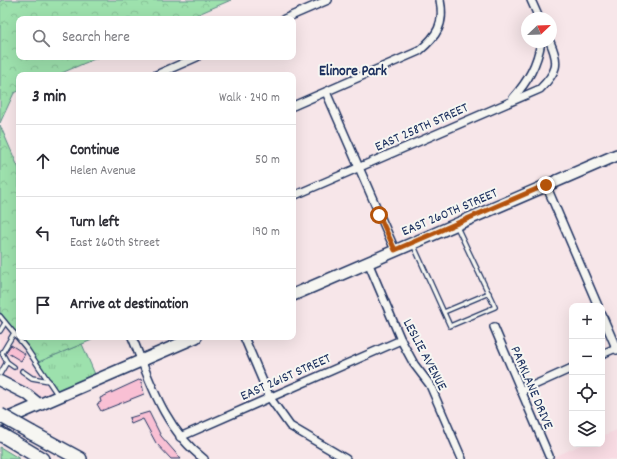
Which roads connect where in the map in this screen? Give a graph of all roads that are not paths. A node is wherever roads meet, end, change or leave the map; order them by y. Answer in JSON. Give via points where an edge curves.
{"nodes":[{"id":1,"x":328,"y":0,"type":"edge"},
{"id":2,"x":440,"y":0,"type":"edge"},
{"id":3,"x":532,"y":0,"type":"edge"},
{"id":4,"x":537,"y":12,"type":"edge"},
{"id":5,"x":291,"y":16,"type":"edge"},
{"id":6,"x":540,"y":48,"type":"edge"},
{"id":7,"x":552,"y":48,"type":"edge"},
{"id":8,"x":191,"y":60,"type":"edge"},
{"id":9,"x":163,"y":72,"type":"edge"},
{"id":10,"x":326,"y":92,"type":"junction"},
{"id":11,"x":511,"y":100,"type":"junction"},
{"id":12,"x":296,"y":105,"type":"edge"},
{"id":13,"x":617,"y":155,"type":"edge"},
{"id":14,"x":359,"y":168,"type":"junction"},
{"id":15,"x":546,"y":185,"type":"junction"},
{"id":16,"x":296,"y":195,"type":"edge"},
{"id":17,"x":456,"y":224,"type":"junction"},
{"id":18,"x":412,"y":243,"type":"junction"},
{"id":19,"x":395,"y":250,"type":"junction"},
{"id":20,"x":368,"y":262,"type":"junction"},
{"id":21,"x":296,"y":293,"type":"edge"},
{"id":22,"x":489,"y":293,"type":"junction"},
{"id":23,"x":597,"y":303,"type":"edge"},
{"id":24,"x":444,"y":312,"type":"junction"},
{"id":25,"x":0,"y":316,"type":"edge"},
{"id":26,"x":605,"y":322,"type":"edge"},
{"id":27,"x":6,"y":323,"type":"junction"},
{"id":28,"x":494,"y":328,"type":"dead end"},
{"id":29,"x":0,"y":331,"type":"edge"},
{"id":30,"x":14,"y":333,"type":"junction"},
{"id":31,"x":16,"y":336,"type":"edge"},
{"id":32,"x":19,"y":340,"type":"edge"},
{"id":33,"x":133,"y":340,"type":"edge"},
{"id":34,"x":189,"y":340,"type":"edge"},
{"id":35,"x":245,"y":340,"type":"edge"},
{"id":36,"x":401,"y":340,"type":"junction"},
{"id":37,"x":617,"y":349,"type":"edge"},
{"id":38,"x":605,"y":353,"type":"edge"},
{"id":39,"x":141,"y":360,"type":"junction"},
{"id":40,"x":7,"y":362,"type":"junction"},
{"id":41,"x":14,"y":366,"type":"dead end"},
{"id":42,"x":569,"y":369,"type":"edge"},
{"id":43,"x":22,"y":371,"type":"dead end"},
{"id":44,"x":0,"y":374,"type":"edge"},
{"id":45,"x":0,"y":381,"type":"edge"},
{"id":46,"x":49,"y":381,"type":"junction"},
{"id":47,"x":521,"y":391,"type":"junction"},
{"id":48,"x":58,"y":396,"type":"junction"},
{"id":49,"x":270,"y":398,"type":"junction"},
{"id":50,"x":39,"y":404,"type":"junction"},
{"id":51,"x":0,"y":414,"type":"edge"},
{"id":52,"x":0,"y":422,"type":"edge"},
{"id":53,"x":0,"y":434,"type":"edge"},
{"id":54,"x":180,"y":437,"type":"junction"},
{"id":55,"x":549,"y":456,"type":"dead end"},
{"id":56,"x":42,"y":459,"type":"edge"},
{"id":57,"x":80,"y":459,"type":"edge"},
{"id":58,"x":204,"y":459,"type":"edge"},
{"id":59,"x":346,"y":459,"type":"edge"},
{"id":60,"x":462,"y":459,"type":"edge"}],
"edges":[{"from":1,"to":5,"type":"street"},
{"from":2,"to":10,"type":"street","via":[[441,22],[433,39],[419,51]]},
{"from":3,"to":4,"type":"street"},
{"from":6,"to":11,"type":"street","via":[[530,77]]},
{"from":7,"to":11,"type":"street","name":"EAST 258TH STREET","via":[[557,62],[554,72],[540,89]]},
{"from":8,"to":9,"type":"street"},
{"from":10,"to":12,"type":"street"},
{"from":10,"to":14,"type":"street"},
{"from":11,"to":14,"type":"street","name":"EAST 258TH STREET"},
{"from":13,"to":15,"type":"main road","name":"EAST 260TH STREET"},
{"from":14,"to":16,"type":"street","name":"EAST 258TH STREET"},
{"from":14,"to":19,"type":"street"},
{"from":15,"to":17,"type":"main road","name":"EAST 260TH STREET"},
{"from":15,"to":23,"type":"street"},
{"from":17,"to":18,"type":"main road","name":"EAST 260TH STREET"},
{"from":17,"to":22,"type":"lane"},
{"from":18,"to":19,"type":"main road","name":"EAST 260TH STREET"},
{"from":18,"to":24,"type":"lane"},
{"from":19,"to":20,"type":"main road","name":"EAST 260TH STREET"},
{"from":20,"to":21,"type":"main road","name":"EAST 260TH STREET"},
{"from":20,"to":36,"type":"street","name":"LESLIE AVENUE"},
{"from":22,"to":24,"type":"lane"},
{"from":22,"to":24,"type":"lane","via":[[495,307],[450,326]]},
{"from":25,"to":27,"type":"lane"},
{"from":26,"to":37,"type":"street"},
{"from":27,"to":29,"type":"lane"},
{"from":27,"to":30,"type":"lane"},
{"from":28,"to":47,"type":"street","name":"PARKLANE DRIVE"},
{"from":30,"to":31,"type":"lane"},
{"from":30,"to":40,"type":"lane","via":[[2,353]]},
{"from":32,"to":46,"type":"lane"},
{"from":33,"to":39,"type":"street"},
{"from":34,"to":39,"type":"main road"},
{"from":35,"to":49,"type":"street"},
{"from":36,"to":49,"type":"street","name":"EAST 261ST STREET"},
{"from":36,"to":60,"type":"street","name":"LESLIE AVENUE","via":[[414,364],[430,385]]},
{"from":37,"to":38,"type":"street"},
{"from":39,"to":48,"type":"main road"},
{"from":39,"to":54,"type":"street","via":[[166,417]]},
{"from":40,"to":41,"type":"lane"},
{"from":40,"to":44,"type":"lane"},
{"from":42,"to":47,"type":"street"},
{"from":43,"to":46,"type":"lane","via":[[32,378]]},
{"from":45,"to":50,"type":"street","via":[[28,395]]},
{"from":46,"to":48,"type":"lane"},
{"from":47,"to":55,"type":"street","name":"PARKLANE DRIVE"},
{"from":48,"to":50,"type":"main road"},
{"from":49,"to":54,"type":"street","name":"EAST 261ST STREET"},
{"from":49,"to":59,"type":"street","via":[[290,426]]},
{"from":50,"to":52,"type":"main road"},
{"from":51,"to":57,"type":"highway","bridge":true},
{"from":53,"to":56,"type":"highway"},
{"from":54,"to":58,"type":"street"}]}
